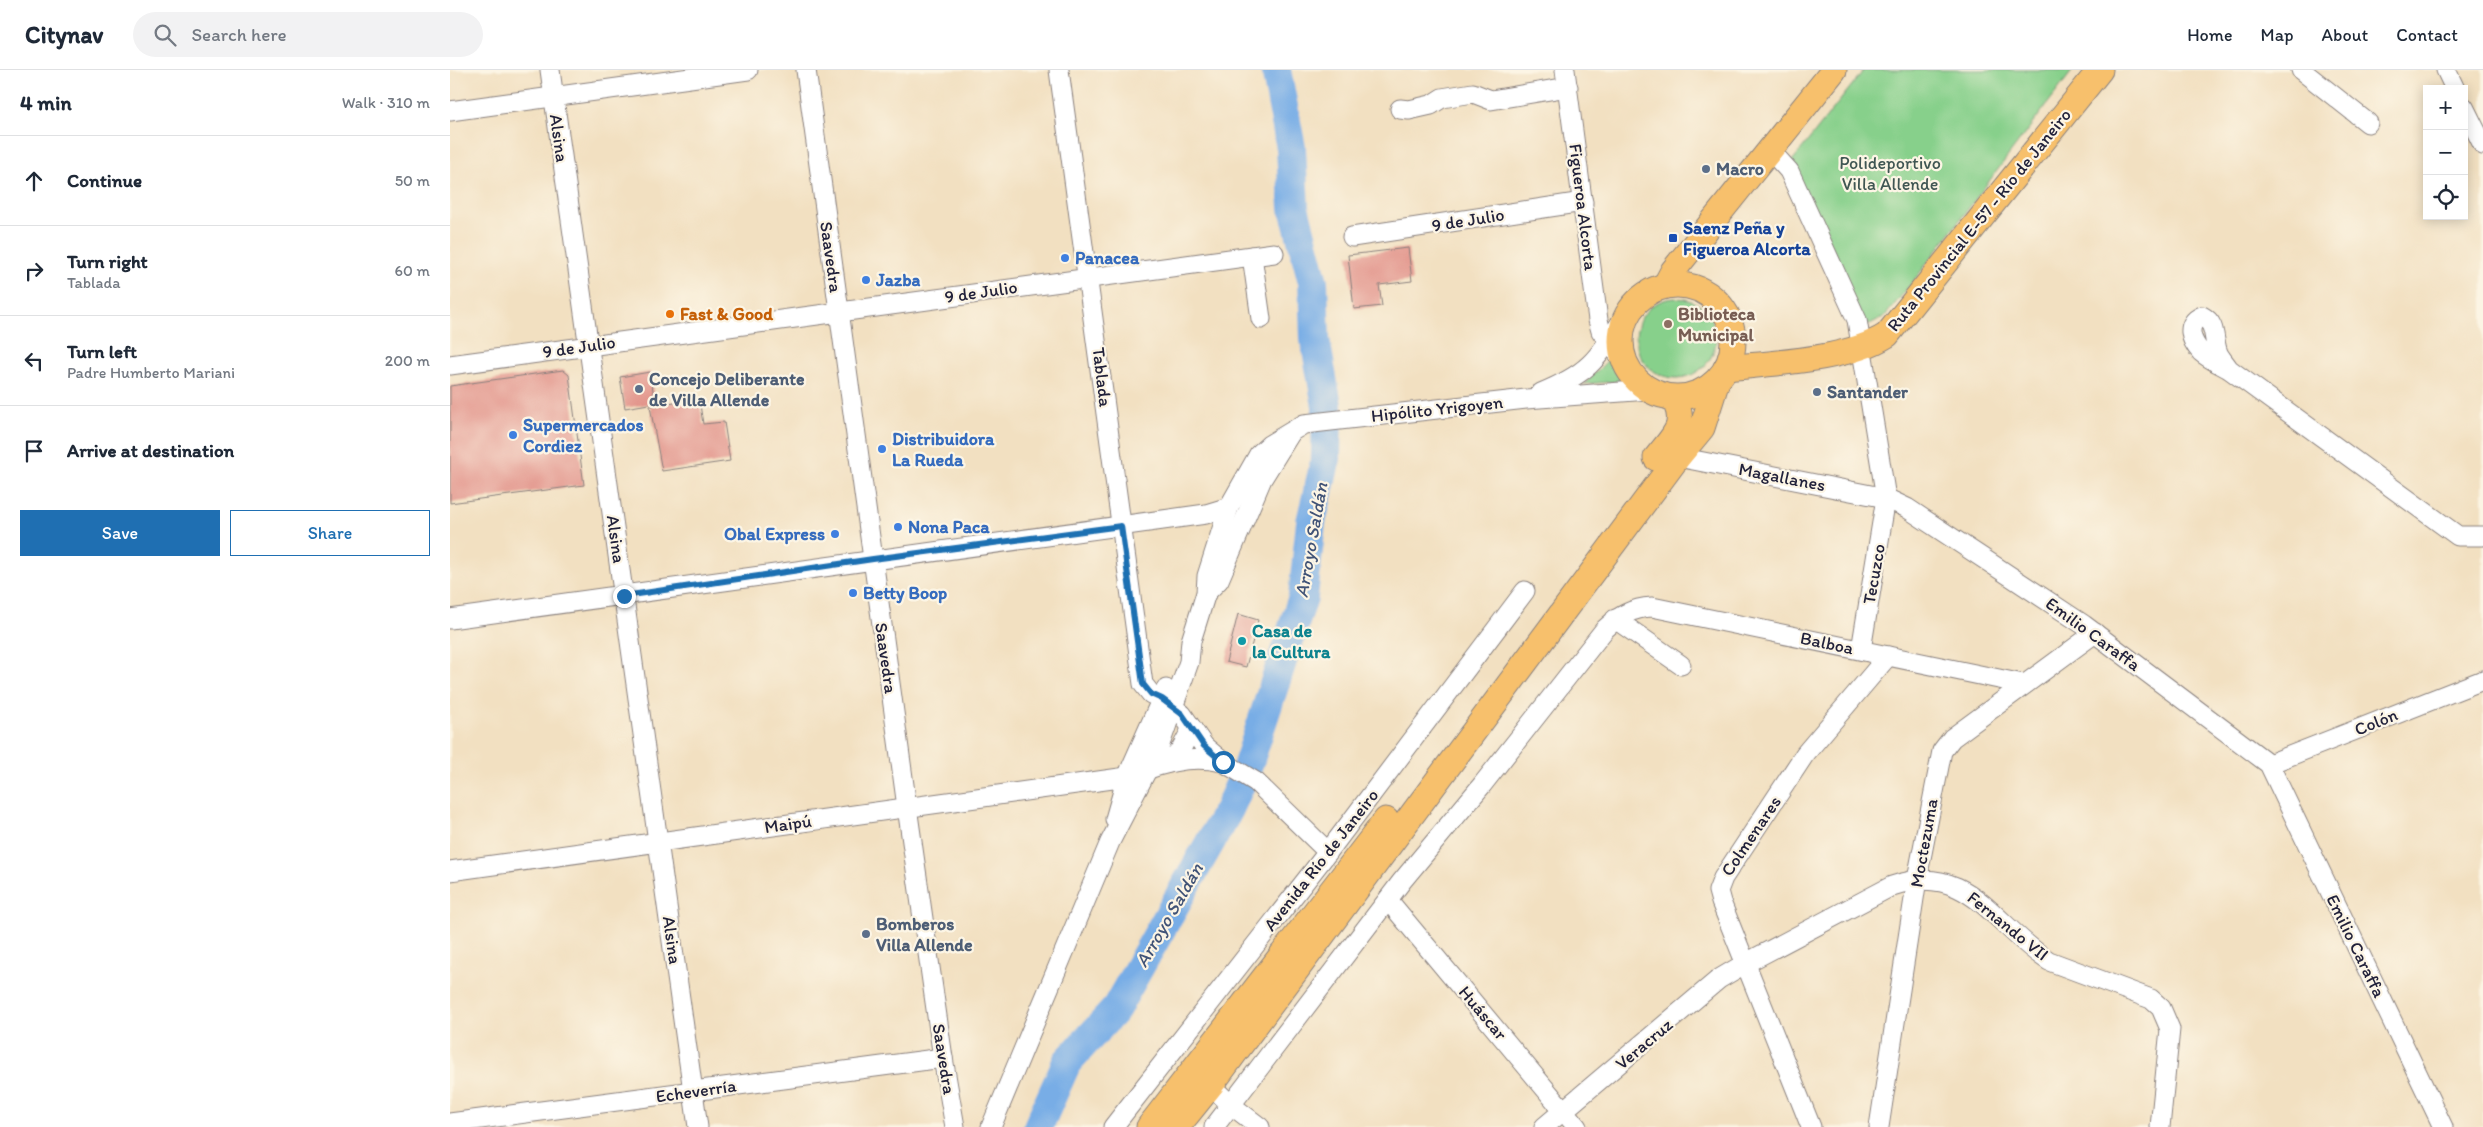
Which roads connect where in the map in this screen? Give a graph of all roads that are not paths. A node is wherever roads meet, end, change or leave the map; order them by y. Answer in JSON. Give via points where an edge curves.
{"nodes":[{"id":1,"x":550,"y":70,"type":"edge"},
{"id":2,"x":748,"y":70,"type":"edge"},
{"id":3,"x":806,"y":70,"type":"edge"},
{"id":4,"x":1059,"y":70,"type":"edge"},
{"id":5,"x":1834,"y":70,"type":"edge"},
{"id":6,"x":2100,"y":70,"type":"edge"},
{"id":7,"x":2301,"y":70,"type":"edge"},
{"id":8,"x":2446,"y":70,"type":"edge"},
{"id":9,"x":1567,"y":78,"type":"edge"},
{"id":10,"x":2453,"y":85,"type":"edge"},
{"id":11,"x":553,"y":97,"type":"junction"},
{"id":12,"x":1400,"y":109,"type":"dead end"},
{"id":13,"x":450,"y":111,"type":"edge"},
{"id":14,"x":2468,"y":115,"type":"edge"},
{"id":15,"x":2368,"y":123,"type":"dead end"},
{"id":16,"x":2483,"y":145,"type":"edge"},
{"id":17,"x":1770,"y":150,"type":"junction"},
{"id":18,"x":1583,"y":202,"type":"junction"},
{"id":19,"x":1352,"y":237,"type":"dead end"},
{"id":20,"x":1274,"y":253,"type":"dead end"},
{"id":21,"x":1252,"y":256,"type":"junction"},
{"id":22,"x":1089,"y":278,"type":"junction"},
{"id":23,"x":1665,"y":286,"type":"junction"},
{"id":24,"x":838,"y":311,"type":"junction"},
{"id":25,"x":1261,"y":319,"type":"dead end"},
{"id":26,"x":1623,"y":319,"type":"junction"},
{"id":27,"x":1608,"y":342,"type":"junction"},
{"id":28,"x":588,"y":346,"type":"junction"},
{"id":29,"x":1862,"y":347,"type":"junction"},
{"id":30,"x":1625,"y":363,"type":"junction"},
{"id":31,"x":450,"y":365,"type":"edge"},
{"id":32,"x":2229,"y":369,"type":"dead end"},
{"id":33,"x":1722,"y":375,"type":"junction"},
{"id":34,"x":1649,"y":390,"type":"junction"},
{"id":35,"x":1673,"y":398,"type":"junction"},
{"id":36,"x":1526,"y":399,"type":"junction"},
{"id":37,"x":1298,"y":428,"type":"junction"},
{"id":38,"x":1678,"y":456,"type":"junction"},
{"id":39,"x":1886,"y":498,"type":"junction"},
{"id":40,"x":1229,"y":507,"type":"junction"},
{"id":41,"x":1121,"y":526,"type":"junction"},
{"id":42,"x":2483,"y":536,"type":"edge"},
{"id":43,"x":873,"y":559,"type":"junction"},
{"id":44,"x":1525,"y":591,"type":"dead end"},
{"id":45,"x":1206,"y":593,"type":"junction"},
{"id":46,"x":624,"y":596,"type":"junction"},
{"id":47,"x":1623,"y":615,"type":"junction"},
{"id":48,"x":450,"y":619,"type":"edge"},
{"id":49,"x":2095,"y":633,"type":"junction"},
{"id":50,"x":1861,"y":650,"type":"junction"},
{"id":51,"x":1888,"y":656,"type":"junction"},
{"id":52,"x":1681,"y":664,"type":"dead end"},
{"id":53,"x":2483,"y":680,"type":"edge"},
{"id":54,"x":2023,"y":684,"type":"junction"},
{"id":55,"x":1168,"y":703,"type":"junction"},
{"id":56,"x":1192,"y":728,"type":"junction"},
{"id":57,"x":1144,"y":742,"type":"junction"},
{"id":58,"x":1223,"y":762,"type":"junction"},
{"id":59,"x":1168,"y":763,"type":"junction"},
{"id":60,"x":2269,"y":764,"type":"junction"},
{"id":61,"x":1150,"y":768,"type":"junction"},
{"id":62,"x":1127,"y":777,"type":"junction"},
{"id":63,"x":907,"y":807,"type":"junction"},
{"id":64,"x":658,"y":842,"type":"junction"},
{"id":65,"x":1110,"y":842,"type":"junction"},
{"id":66,"x":1328,"y":852,"type":"junction"},
{"id":67,"x":450,"y":871,"type":"edge"},
{"id":68,"x":1917,"y":879,"type":"junction"},
{"id":69,"x":1388,"y":900,"type":"junction"},
{"id":70,"x":1746,"y":963,"type":"junction"},
{"id":71,"x":943,"y":1058,"type":"junction"},
{"id":72,"x":1203,"y":1078,"type":"junction"},
{"id":73,"x":693,"y":1092,"type":"junction"},
{"id":74,"x":1231,"y":1104,"type":"junction"},
{"id":75,"x":1565,"y":1111,"type":"junction"},
{"id":76,"x":450,"y":1123,"type":"edge"},
{"id":77,"x":698,"y":1127,"type":"edge"},
{"id":78,"x":955,"y":1127,"type":"edge"},
{"id":79,"x":991,"y":1127,"type":"edge"},
{"id":80,"x":1113,"y":1127,"type":"edge"},
{"id":81,"x":1149,"y":1127,"type":"edge"},
{"id":82,"x":1177,"y":1127,"type":"edge"},
{"id":83,"x":1214,"y":1127,"type":"edge"},
{"id":84,"x":1260,"y":1127,"type":"edge"},
{"id":85,"x":1544,"y":1127,"type":"edge"},
{"id":86,"x":1577,"y":1127,"type":"edge"},
{"id":87,"x":1810,"y":1127,"type":"edge"},
{"id":88,"x":1879,"y":1127,"type":"edge"},
{"id":89,"x":2160,"y":1127,"type":"edge"},
{"id":90,"x":2443,"y":1127,"type":"edge"}],
"edges":[{"from":1,"to":11,"type":"street","name":"Alsina"},
{"from":2,"to":11,"type":"street"},
{"from":3,"to":24,"type":"street","name":"Saavedra"},
{"from":4,"to":22,"type":"street","name":"Tablada"},
{"from":5,"to":17,"type":"main road"},
{"from":6,"to":29,"type":"main road","name":"Ruta Provincial E-57 - Río de Janeiro","via":[[1898,324],[1878,341]]},
{"from":7,"to":15,"type":"street"},
{"from":8,"to":10,"type":"street"},
{"from":9,"to":12,"type":"street","via":[[1491,100],[1473,93],[1442,98],[1409,110]]},
{"from":9,"to":18,"type":"street","name":"Figueroa Alcorta"},
{"from":11,"to":13,"type":"street"},
{"from":11,"to":28,"type":"street","name":"Alsina"},
{"from":14,"to":16,"type":"street"},
{"from":17,"to":23,"type":"main road","via":[[1673,271]]},
{"from":17,"to":29,"type":"street","via":[[1789,171],[1857,320]]},
{"from":18,"to":19,"type":"street","name":"9 de Julio"},
{"from":18,"to":27,"type":"street","name":"Figueroa Alcorta","via":[[1598,320]]},
{"from":20,"to":21,"type":"street","name":"9 de Julio"},
{"from":21,"to":22,"type":"street","name":"9 de Julio"},
{"from":21,"to":25,"type":"street"},
{"from":22,"to":24,"type":"street","name":"9 de Julio"},
{"from":22,"to":41,"type":"street","name":"Tablada"},
{"from":23,"to":26,"type":"main road","via":[[1648,292]]},
{"from":23,"to":33,"type":"main road","via":[[1683,285],[1701,290],[1716,301],[1727,316],[1732,329],[1731,356]]},
{"from":24,"to":28,"type":"street","name":"9 de Julio"},
{"from":24,"to":43,"type":"street","name":"Saavedra"},
{"from":26,"to":27,"type":"street","name":"Hipólito Yrigoyen"},
{"from":26,"to":30,"type":"main road","via":[[1619,340]]},
{"from":27,"to":30,"type":"street","name":"Figueroa Alcorta"},
{"from":27,"to":36,"type":"street","name":"Hipólito Yrigoyen","via":[[1589,367],[1575,377]]},
{"from":28,"to":31,"type":"street","name":"9 de Julio"},
{"from":28,"to":46,"type":"street","name":"Alsina"},
{"from":29,"to":33,"type":"main road","name":"Ruta Provincial E-57 - Río de Janeiro"},
{"from":29,"to":39,"type":"street"},
{"from":30,"to":34,"type":"main road"},
{"from":32,"to":42,"type":"street","via":[[2458,536]]},
{"from":33,"to":35,"type":"main road","via":[[1704,391]]},
{"from":33,"to":38,"type":"main road","via":[[1702,428]]},
{"from":34,"to":35,"type":"main road"},
{"from":34,"to":36,"type":"street","name":"Hipólito Yrigoyen"},
{"from":35,"to":72,"type":"main road","via":[[1681,415],[1677,430],[1343,878]]},
{"from":36,"to":37,"type":"street","name":"Hipólito Yrigoyen","via":[[1348,419]]},
{"from":37,"to":40,"type":"street","via":[[1259,454]]},
{"from":37,"to":45,"type":"street","via":[[1262,479],[1219,580]]},
{"from":38,"to":39,"type":"street","name":"Magallanes"},
{"from":38,"to":72,"type":"main road"},
{"from":39,"to":49,"type":"street","name":"Emilio Caraffa","via":[[1922,516]]},
{"from":39,"to":50,"type":"street","name":"Tecuzco"},
{"from":40,"to":41,"type":"street","via":[[1206,514]]},
{"from":40,"to":45,"type":"street","via":[[1207,576]]},
{"from":41,"to":43,"type":"street"},
{"from":41,"to":55,"type":"street","name":"Tablada","via":[[1143,684],[1151,694]]},
{"from":43,"to":46,"type":"street"},
{"from":43,"to":63,"type":"street","name":"Saavedra"},
{"from":44,"to":66,"type":"street","name":"Avenida Río de Janeiro"},
{"from":45,"to":55,"type":"street","via":[[1191,641],[1178,657]]},
{"from":46,"to":48,"type":"street"},
{"from":46,"to":64,"type":"street","name":"Alsina"},
{"from":47,"to":50,"type":"street","name":"Balboa","via":[[1652,607]]},
{"from":47,"to":52,"type":"street"},
{"from":47,"to":69,"type":"street","via":[[1605,629]]},
{"from":49,"to":54,"type":"street","name":"Moctezuma"},
{"from":49,"to":60,"type":"street","name":"Emilio Caraffa"},
{"from":50,"to":51,"type":"street","name":"Balboa"},
{"from":51,"to":54,"type":"street","name":"Balboa"},
{"from":51,"to":70,"type":"street","name":"Colmenares","via":[[1805,754],[1720,883],[1720,902]]},
{"from":53,"to":60,"type":"street","name":"Colón"},
{"from":54,"to":68,"type":"street","name":"Moctezuma","via":[[1946,745],[1939,762]]},
{"from":55,"to":56,"type":"street"},
{"from":55,"to":57,"type":"street"},
{"from":55,"to":61,"type":"street"},
{"from":56,"to":58,"type":"street","via":[[1204,746]]},
{"from":56,"to":59,"type":"street","via":[[1176,757]]},
{"from":57,"to":61,"type":"street"},
{"from":57,"to":62,"type":"street"},
{"from":58,"to":59,"type":"street","name":"Maipú","via":[[1202,758]]},
{"from":58,"to":66,"type":"street","via":[[1256,782]]},
{"from":59,"to":61,"type":"street","name":"Maipú"},
{"from":60,"to":90,"type":"street","name":"Emilio Caraffa"},
{"from":61,"to":62,"type":"street","name":"Maipú"},
{"from":61,"to":65,"type":"street"},
{"from":62,"to":63,"type":"street","name":"Maipú"},
{"from":62,"to":65,"type":"street"},
{"from":63,"to":64,"type":"street","name":"Maipú"},
{"from":63,"to":71,"type":"street","name":"Saavedra"},
{"from":64,"to":67,"type":"street","name":"Maipú"},
{"from":64,"to":73,"type":"street","name":"Alsina"},
{"from":65,"to":79,"type":"street"},
{"from":66,"to":80,"type":"street","name":"Avenida Río de Janeiro"},
{"from":68,"to":70,"type":"street","name":"Fernando VII","via":[[1892,886]]},
{"from":68,"to":88,"type":"street","name":"Moctezuma"},
{"from":68,"to":89,"type":"street","name":"Fernando VII","via":[[1963,889],[2049,961],[2152,999],[2162,1008],[2170,1029]]},
{"from":69,"to":74,"type":"street"},
{"from":69,"to":75,"type":"street","name":"Huáscar"},
{"from":70,"to":75,"type":"street","name":"Veracruz","via":[[1719,980]]},
{"from":70,"to":87,"type":"street","name":"Colmenares"},
{"from":71,"to":73,"type":"street","name":"Echeverría"},
{"from":71,"to":78,"type":"street","name":"Saavedra"},
{"from":72,"to":74,"type":"street"},
{"from":72,"to":81,"type":"main road"},
{"from":72,"to":82,"type":"main road"},
{"from":73,"to":76,"type":"street","name":"Echeverría"},
{"from":73,"to":77,"type":"street","name":"Alsina"},
{"from":74,"to":83,"type":"street"},
{"from":74,"to":84,"type":"street"},
{"from":75,"to":85,"type":"street","name":"Veracruz"},
{"from":75,"to":86,"type":"street","name":"Huáscar"}]}
